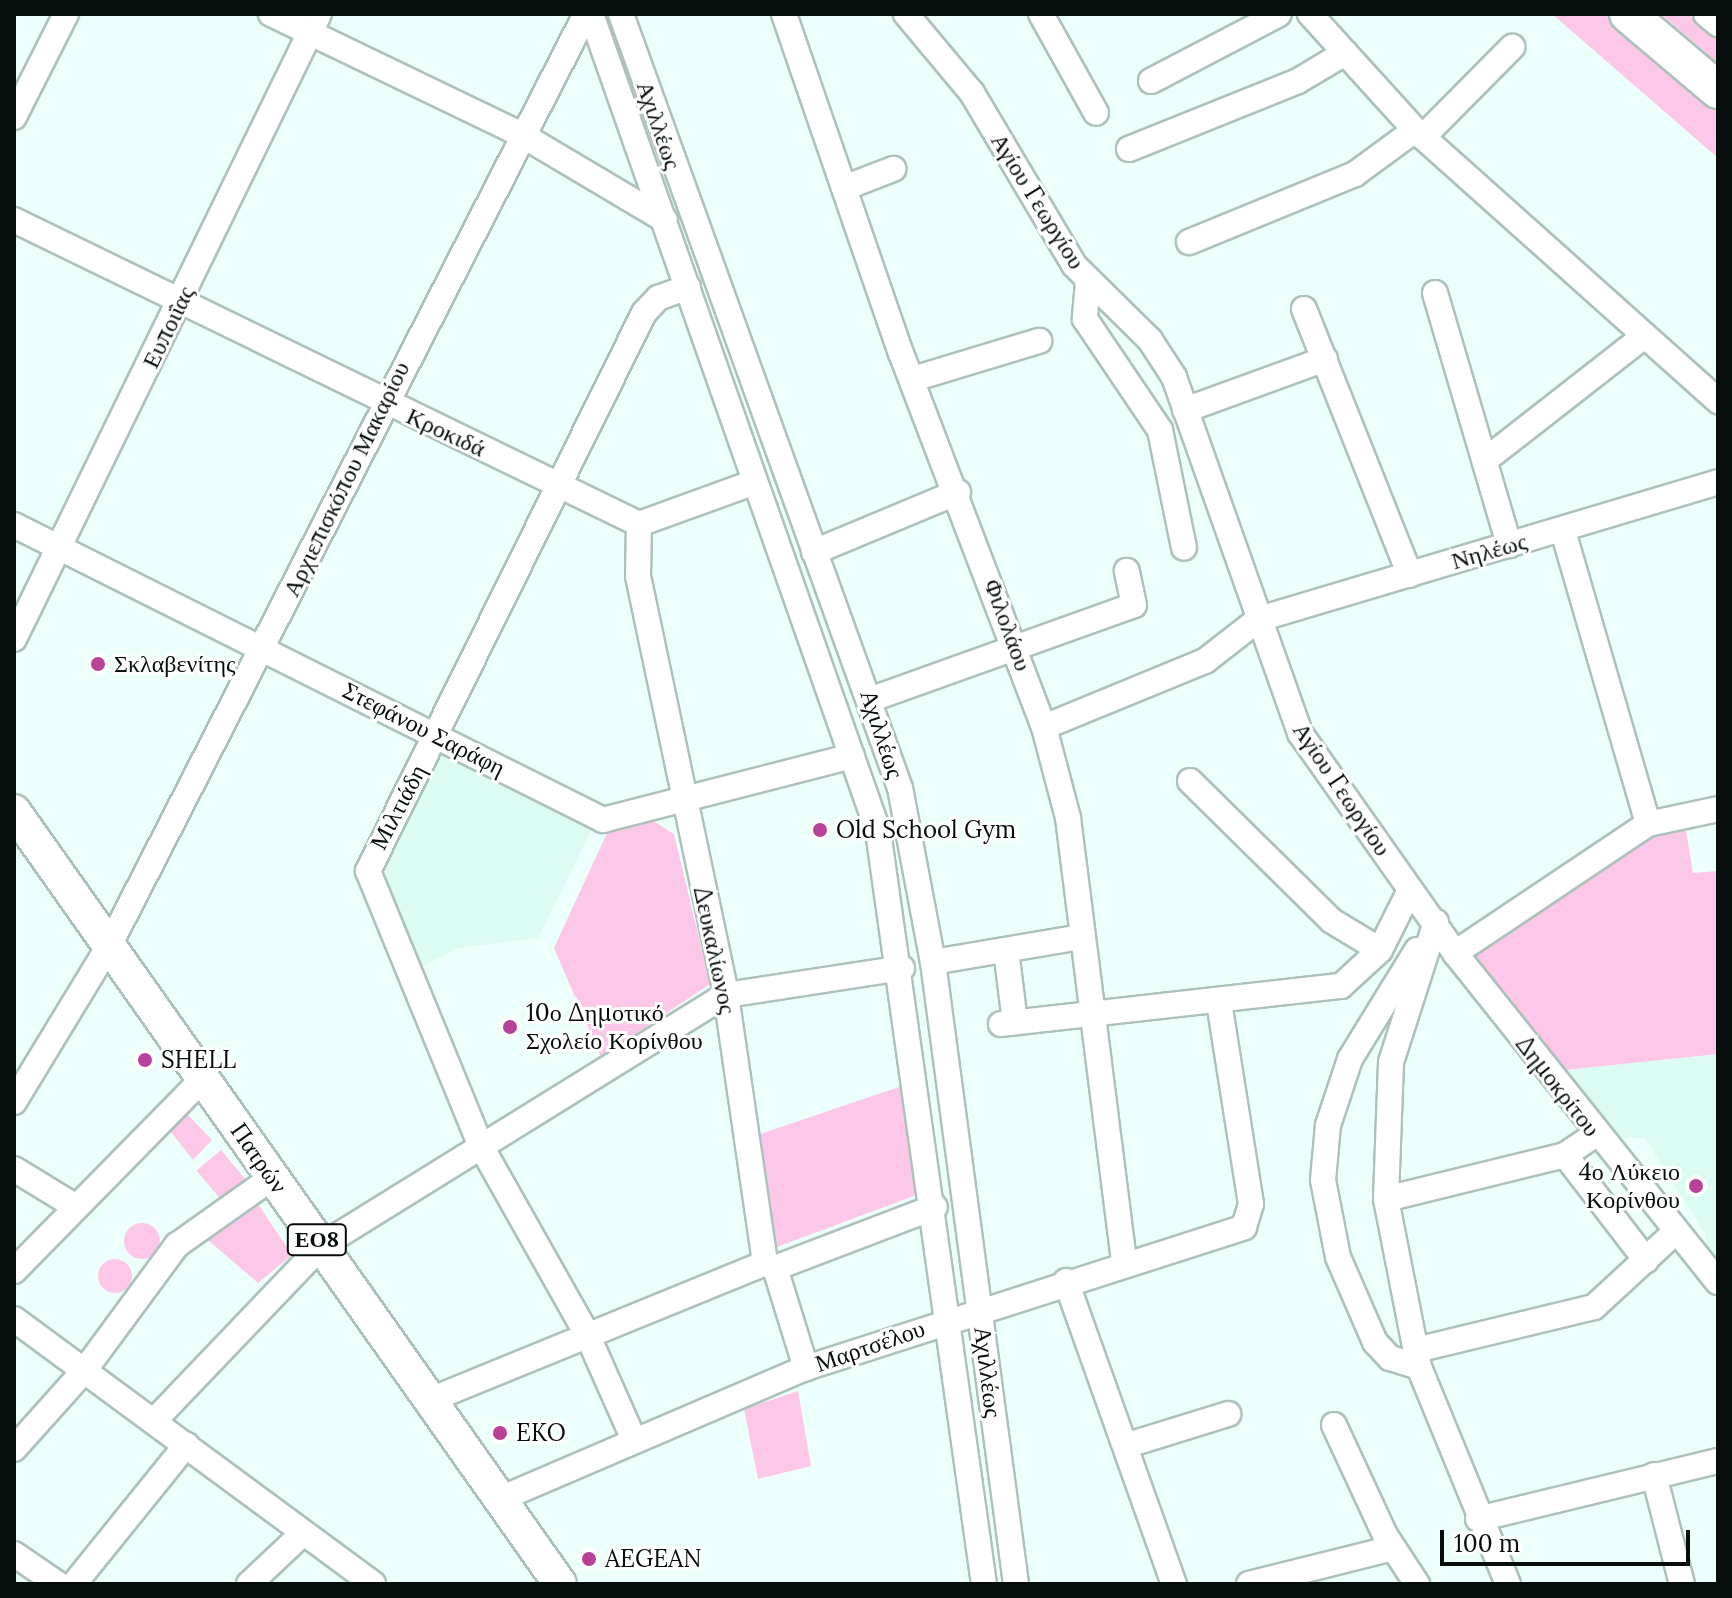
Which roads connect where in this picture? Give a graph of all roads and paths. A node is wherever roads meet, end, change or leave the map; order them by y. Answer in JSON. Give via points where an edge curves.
{"nodes":[{"id":1,"x":66,"y":14,"type":"edge"},
{"id":2,"x":271,"y":14,"type":"edge"},
{"id":3,"x":588,"y":14,"type":"edge"},
{"id":4,"x":621,"y":14,"type":"edge"},
{"id":5,"x":784,"y":14,"type":"edge"},
{"id":6,"x":906,"y":14,"type":"edge"},
{"id":7,"x":1041,"y":14,"type":"edge"},
{"id":8,"x":1279,"y":14,"type":"edge"},
{"id":9,"x":1310,"y":14,"type":"edge"},
{"id":10,"x":1628,"y":14,"type":"edge"},
{"id":11,"x":1706,"y":14,"type":"edge"},
{"id":12,"x":315,"y":24,"type":"edge"},
{"id":13,"x":1718,"y":24,"type":"edge"},
{"id":14,"x":1512,"y":47,"type":"dead end"},
{"id":15,"x":1345,"y":53,"type":"junction"},
{"id":16,"x":1151,"y":81,"type":"dead end"},
{"id":17,"x":1718,"y":90,"type":"edge"},
{"id":18,"x":1096,"y":113,"type":"dead end"},
{"id":19,"x":14,"y":117,"type":"edge"},
{"id":20,"x":1419,"y":134,"type":"junction"},
{"id":21,"x":522,"y":135,"type":"junction"},
{"id":22,"x":1129,"y":149,"type":"dead end"},
{"id":23,"x":893,"y":169,"type":"dead end"},
{"id":24,"x":844,"y":188,"type":"junction"},
{"id":25,"x":14,"y":220,"type":"edge"},
{"id":26,"x":665,"y":220,"type":"junction"},
{"id":27,"x":1189,"y":242,"type":"dead end"},
{"id":28,"x":1088,"y":282,"type":"junction"},
{"id":29,"x":688,"y":287,"type":"junction"},
{"id":30,"x":1435,"y":293,"type":"dead end"},
{"id":31,"x":180,"y":302,"type":"junction"},
{"id":32,"x":1304,"y":309,"type":"dead end"},
{"id":33,"x":1644,"y":336,"type":"junction"},
{"id":34,"x":1039,"y":341,"type":"dead end"},
{"id":35,"x":1325,"y":359,"type":"junction"},
{"id":36,"x":913,"y":379,"type":"junction"},
{"id":37,"x":383,"y":401,"type":"junction"},
{"id":38,"x":1718,"y":401,"type":"edge"},
{"id":39,"x":1185,"y":410,"type":"junction"},
{"id":40,"x":1488,"y":458,"type":"junction"},
{"id":41,"x":755,"y":482,"type":"junction"},
{"id":42,"x":1718,"y":482,"type":"edge"},
{"id":43,"x":560,"y":485,"type":"junction"},
{"id":44,"x":958,"y":492,"type":"junction"},
{"id":45,"x":639,"y":524,"type":"junction"},
{"id":46,"x":14,"y":525,"type":"edge"},
{"id":47,"x":1563,"y":531,"type":"junction"},
{"id":48,"x":1509,"y":545,"type":"junction"},
{"id":49,"x":59,"y":547,"type":"junction"},
{"id":50,"x":1184,"y":548,"type":"dead end"},
{"id":51,"x":814,"y":552,"type":"junction"},
{"id":52,"x":1127,"y":571,"type":"dead end"},
{"id":53,"x":1410,"y":575,"type":"junction"},
{"id":54,"x":1259,"y":619,"type":"junction"},
{"id":55,"x":14,"y":639,"type":"edge"},
{"id":56,"x":264,"y":646,"type":"junction"},
{"id":57,"x":1017,"y":647,"type":"junction"},
{"id":58,"x":872,"y":699,"type":"junction"},
{"id":59,"x":1044,"y":727,"type":"junction"},
{"id":60,"x":437,"y":735,"type":"junction"},
{"id":61,"x":852,"y":756,"type":"junction"},
{"id":62,"x":1190,"y":781,"type":"dead end"},
{"id":63,"x":682,"y":803,"type":"junction"},
{"id":64,"x":1718,"y":809,"type":"edge"},
{"id":65,"x":14,"y":811,"type":"edge"},
{"id":66,"x":1648,"y":824,"type":"junction"},
{"id":67,"x":1410,"y":890,"type":"junction"},
{"id":68,"x":1436,"y":922,"type":"junction"},
{"id":69,"x":1081,"y":937,"type":"junction"},
{"id":70,"x":109,"y":946,"type":"junction"},
{"id":71,"x":1006,"y":950,"type":"junction"},
{"id":72,"x":1380,"y":950,"type":"junction"},
{"id":73,"x":1455,"y":953,"type":"junction"},
{"id":74,"x":933,"y":962,"type":"junction"},
{"id":75,"x":902,"y":968,"type":"junction"},
{"id":76,"x":726,"y":995,"type":"junction"},
{"id":77,"x":1219,"y":1001,"type":"junction"},
{"id":78,"x":1093,"y":1012,"type":"junction"},
{"id":79,"x":203,"y":1079,"type":"junction"},
{"id":80,"x":14,"y":1102,"type":"edge"},
{"id":81,"x":1595,"y":1135,"type":"junction"},
{"id":82,"x":480,"y":1144,"type":"junction"},
{"id":83,"x":1565,"y":1155,"type":"junction"},
{"id":84,"x":14,"y":1169,"type":"edge"},
{"id":85,"x":273,"y":1177,"type":"junction"},
{"id":86,"x":1386,"y":1199,"type":"junction"},
{"id":87,"x":73,"y":1205,"type":"junction"},
{"id":88,"x":935,"y":1207,"type":"junction"},
{"id":89,"x":1673,"y":1234,"type":"junction"},
{"id":90,"x":321,"y":1246,"type":"junction"},
{"id":91,"x":1646,"y":1260,"type":"junction"},
{"id":92,"x":1124,"y":1263,"type":"junction"},
{"id":93,"x":770,"y":1266,"type":"junction"},
{"id":94,"x":14,"y":1271,"type":"edge"},
{"id":95,"x":1066,"y":1281,"type":"junction"},
{"id":96,"x":1718,"y":1282,"type":"edge"},
{"id":97,"x":980,"y":1308,"type":"junction"},
{"id":98,"x":14,"y":1319,"type":"edge"},
{"id":99,"x":947,"y":1319,"type":"junction"},
{"id":100,"x":588,"y":1336,"type":"junction"},
{"id":101,"x":1418,"y":1358,"type":"junction"},
{"id":102,"x":806,"y":1368,"type":"junction"},
{"id":103,"x":84,"y":1371,"type":"junction"},
{"id":104,"x":430,"y":1400,"type":"junction"},
{"id":105,"x":1228,"y":1414,"type":"dead end"},
{"id":106,"x":154,"y":1421,"type":"junction"},
{"id":107,"x":1334,"y":1425,"type":"dead end"},
{"id":108,"x":634,"y":1440,"type":"junction"},
{"id":109,"x":186,"y":1445,"type":"junction"},
{"id":110,"x":1128,"y":1445,"type":"junction"},
{"id":111,"x":14,"y":1449,"type":"edge"},
{"id":112,"x":1718,"y":1461,"type":"edge"},
{"id":113,"x":1654,"y":1475,"type":"junction"},
{"id":114,"x":500,"y":1499,"type":"junction"},
{"id":115,"x":1478,"y":1519,"type":"junction"},
{"id":116,"x":302,"y":1534,"type":"junction"},
{"id":117,"x":1393,"y":1548,"type":"junction"},
{"id":118,"x":14,"y":1554,"type":"edge"},
{"id":119,"x":58,"y":1584,"type":"edge"},
{"id":120,"x":74,"y":1584,"type":"edge"},
{"id":121,"x":249,"y":1584,"type":"edge"},
{"id":122,"x":373,"y":1584,"type":"edge"},
{"id":123,"x":560,"y":1584,"type":"edge"},
{"id":124,"x":984,"y":1584,"type":"edge"},
{"id":125,"x":1016,"y":1584,"type":"edge"},
{"id":126,"x":1174,"y":1584,"type":"edge"},
{"id":127,"x":1249,"y":1584,"type":"edge"},
{"id":128,"x":1417,"y":1584,"type":"edge"},
{"id":129,"x":1508,"y":1584,"type":"edge"},
{"id":130,"x":1682,"y":1584,"type":"edge"}],
"edges":[{"from":1,"to":19,"type":"street"},
{"from":2,"to":12,"type":"street"},
{"from":3,"to":21,"type":"street","name":"Αρχιεπισκόπου Μακαρίου"},
{"from":3,"to":26,"type":"street","name":"Αχιλλέως"},
{"from":4,"to":51,"type":"street","name":"Αχιλλέως"},
{"from":5,"to":24,"type":"street","name":"Φιλολάου"},
{"from":6,"to":28,"type":"street","name":"Αγίου Γεωργίου","via":[[972,93]]},
{"from":7,"to":18,"type":"street"},
{"from":8,"to":16,"type":"street"},
{"from":9,"to":15,"type":"street"},
{"from":10,"to":17,"type":"highway"},
{"from":11,"to":13,"type":"street"},
{"from":12,"to":21,"type":"street"},
{"from":12,"to":31,"type":"street","name":"Ευποιΐας"},
{"from":14,"to":20,"type":"street"},
{"from":15,"to":20,"type":"street"},
{"from":15,"to":22,"type":"street","via":[[1298,81]]},
{"from":20,"to":27,"type":"street","via":[[1355,174]]},
{"from":20,"to":33,"type":"street"},
{"from":21,"to":26,"type":"street"},
{"from":21,"to":37,"type":"street","name":"Αρχιεπισκόπου Μακαρίου"},
{"from":23,"to":24,"type":"street"},
{"from":24,"to":36,"type":"street","name":"Φιλολάου"},
{"from":25,"to":31,"type":"street","name":"Κροκιδά"},
{"from":26,"to":29,"type":"street","name":"Αχιλλέως"},
{"from":28,"to":39,"type":"street","name":"Αγίου Γεωργίου","via":[[1157,349]]},
{"from":28,"to":50,"type":"street","via":[[1085,319],[1160,430],[1180,501]]},
{"from":29,"to":41,"type":"street","name":"Αχιλλέως"},
{"from":29,"to":43,"type":"street","name":"Μιλτιάδη","via":[[658,298],[644,313]]},
{"from":30,"to":40,"type":"street"},
{"from":31,"to":37,"type":"street","name":"Κροκιδά"},
{"from":31,"to":49,"type":"street","name":"Ευποιΐας"},
{"from":32,"to":35,"type":"street"},
{"from":33,"to":38,"type":"street"},
{"from":33,"to":40,"type":"street"},
{"from":34,"to":36,"type":"street"},
{"from":35,"to":39,"type":"street"},
{"from":35,"to":53,"type":"street"},
{"from":36,"to":44,"type":"street","name":"Φιλολάου"},
{"from":37,"to":43,"type":"street","name":"Κροκιδά"},
{"from":37,"to":56,"type":"street","name":"Αρχιεπισκόπου Μακαρίου"},
{"from":39,"to":54,"type":"street","name":"Αγίου Γεωργίου"},
{"from":40,"to":48,"type":"street"},
{"from":41,"to":45,"type":"street"},
{"from":41,"to":61,"type":"street","name":"Αχιλλέως"},
{"from":42,"to":47,"type":"street","name":"Νηλέως"},
{"from":43,"to":45,"type":"street","name":"Κροκιδά"},
{"from":43,"to":60,"type":"street","name":"Μιλτιάδη"},
{"from":44,"to":51,"type":"street"},
{"from":44,"to":57,"type":"street","name":"Φιλολάου"},
{"from":45,"to":63,"type":"street","name":"Δευκαλίωνος","via":[[638,576]]},
{"from":46,"to":49,"type":"street","name":"Στεφάνου Σαράφη"},
{"from":47,"to":48,"type":"street","name":"Νηλέως"},
{"from":47,"to":66,"type":"street"},
{"from":48,"to":53,"type":"street","name":"Νηλέως"},
{"from":49,"to":55,"type":"street","name":"Ευποιΐας"},
{"from":49,"to":56,"type":"street","name":"Στεφάνου Σαράφη"},
{"from":51,"to":58,"type":"street","name":"Αχιλλέως"},
{"from":52,"to":57,"type":"street","via":[[1134,605]]},
{"from":53,"to":54,"type":"street","name":"Νηλέως"},
{"from":54,"to":59,"type":"street","via":[[1205,661]]},
{"from":54,"to":67,"type":"street","name":"Αγίου Γεωργίου","via":[[1300,733]]},
{"from":56,"to":60,"type":"street","name":"Στεφάνου Σαράφη"},
{"from":56,"to":70,"type":"street","name":"Αρχιεπισκόπου Μακαρίου"},
{"from":57,"to":58,"type":"street"},
{"from":57,"to":59,"type":"street","name":"Φιλολάου"},
{"from":58,"to":74,"type":"street","name":"Αχιλλέως","via":[[900,788]]},
{"from":59,"to":69,"type":"street","name":"Φιλολάου","via":[[1068,818]]},
{"from":60,"to":63,"type":"street","name":"Στεφάνου Σαράφη","via":[[603,820]]},
{"from":60,"to":82,"type":"street","name":"Μιλτιάδη","via":[[371,857],[370,887]]},
{"from":61,"to":63,"type":"street","name":"Στεφάνου Σαράφη"},
{"from":61,"to":75,"type":"street","name":"Αχιλλέως","via":[[881,843]]},
{"from":62,"to":72,"type":"street","via":[[1332,921]]},
{"from":63,"to":76,"type":"street","name":"Δευκαλίωνος"},
{"from":64,"to":66,"type":"street"},
{"from":65,"to":70,"type":"main road","name":"Πατρών","number":"ΕΟ8"},
{"from":66,"to":73,"type":"street"},
{"from":67,"to":68,"type":"street","name":"Αγίου Γεωργίου"},
{"from":67,"to":72,"type":"street"},
{"from":68,"to":73,"type":"street","name":"Δημοκρίτου"},
{"from":68,"to":86,"type":"street","via":[[1391,1062]]},
{"from":68,"to":101,"type":"street","via":[[1350,1059],[1328,1125],[1323,1180],[1338,1257],[1375,1342],[1390,1358]]},
{"from":69,"to":71,"type":"street"},
{"from":69,"to":78,"type":"street","name":"Φιλολάου"},
{"from":70,"to":79,"type":"main road","name":"Πατρών","number":"ΕΟ8"},
{"from":70,"to":80,"type":"street","name":"Αρχιεπισκόπου Μακαρίου"},
{"from":71,"to":74,"type":"street"},
{"from":71,"to":78,"type":"street","via":[[1008,1023]]},
{"from":72,"to":77,"type":"street","via":[[1341,986]]},
{"from":73,"to":81,"type":"street","name":"Δημοκρίτου"},
{"from":74,"to":97,"type":"street","name":"Αχιλλέως"},
{"from":75,"to":76,"type":"street"},
{"from":75,"to":88,"type":"street","name":"Αχιλλέως"},
{"from":76,"to":82,"type":"street"},
{"from":76,"to":93,"type":"street","name":"Δευκαλίωνος"},
{"from":77,"to":78,"type":"street"},
{"from":77,"to":92,"type":"street","name":"Μαρτσέλου","via":[[1250,1221],[1238,1231]]},
{"from":78,"to":92,"type":"street","name":"Φιλολάου"},
{"from":79,"to":85,"type":"main road","name":"Πατρών","number":"ΕΟ8"},
{"from":79,"to":87,"type":"street"},
{"from":81,"to":83,"type":"street"},
{"from":81,"to":89,"type":"street","name":"Δημοκρίτου"},
{"from":82,"to":90,"type":"street"},
{"from":82,"to":100,"type":"street","name":"Μιλτιάδη"},
{"from":83,"to":86,"type":"street"},
{"from":83,"to":91,"type":"street"},
{"from":84,"to":87,"type":"street"},
{"from":85,"to":90,"type":"main road","name":"Πατρών","number":"ΕΟ8"},
{"from":85,"to":103,"type":"street","via":[[177,1245]]},
{"from":86,"to":101,"type":"street"},
{"from":87,"to":94,"type":"street"},
{"from":88,"to":93,"type":"street"},
{"from":88,"to":99,"type":"street","name":"Αχιλλέως"},
{"from":89,"to":91,"type":"street"},
{"from":89,"to":96,"type":"street","name":"Δημοκρίτου"},
{"from":90,"to":104,"type":"main road","name":"Πατρών","number":"ΕΟ8"},
{"from":90,"to":106,"type":"street"},
{"from":91,"to":101,"type":"street","via":[[1594,1307]]},
{"from":92,"to":95,"type":"street","name":"Μαρτσέλου"},
{"from":93,"to":100,"type":"street"},
{"from":93,"to":102,"type":"street","name":"Δευκαλίωνος"},
{"from":95,"to":97,"type":"street","name":"Μαρτσέλου"},
{"from":95,"to":110,"type":"street"},
{"from":97,"to":99,"type":"street","name":"Μαρτσέλου"},
{"from":97,"to":125,"type":"street","name":"Αχιλλέως"},
{"from":98,"to":103,"type":"street"},
{"from":99,"to":102,"type":"street","name":"Μαρτσέλου"},
{"from":99,"to":124,"type":"street","name":"Αχιλλέως"},
{"from":100,"to":104,"type":"street"},
{"from":100,"to":108,"type":"street","name":"Μιλτιάδη"},
{"from":101,"to":115,"type":"street"},
{"from":102,"to":108,"type":"street","name":"Μαρτσέλου"},
{"from":103,"to":106,"type":"street"},
{"from":103,"to":111,"type":"street"},
{"from":104,"to":114,"type":"main road","name":"Πατρών","number":"ΕΟ8"},
{"from":105,"to":110,"type":"street"},
{"from":106,"to":109,"type":"street"},
{"from":107,"to":117,"type":"street"},
{"from":108,"to":114,"type":"street","name":"Μαρτσέλου"},
{"from":109,"to":116,"type":"street"},
{"from":109,"to":120,"type":"street"},
{"from":110,"to":126,"type":"street"},
{"from":112,"to":113,"type":"street"},
{"from":113,"to":115,"type":"street"},
{"from":113,"to":130,"type":"street"},
{"from":114,"to":123,"type":"main road","name":"Πατρών","number":"ΕΟ8"},
{"from":115,"to":129,"type":"street"},
{"from":116,"to":121,"type":"street"},
{"from":116,"to":122,"type":"street"},
{"from":117,"to":127,"type":"street"},
{"from":117,"to":128,"type":"street"},
{"from":118,"to":119,"type":"street"}]}
